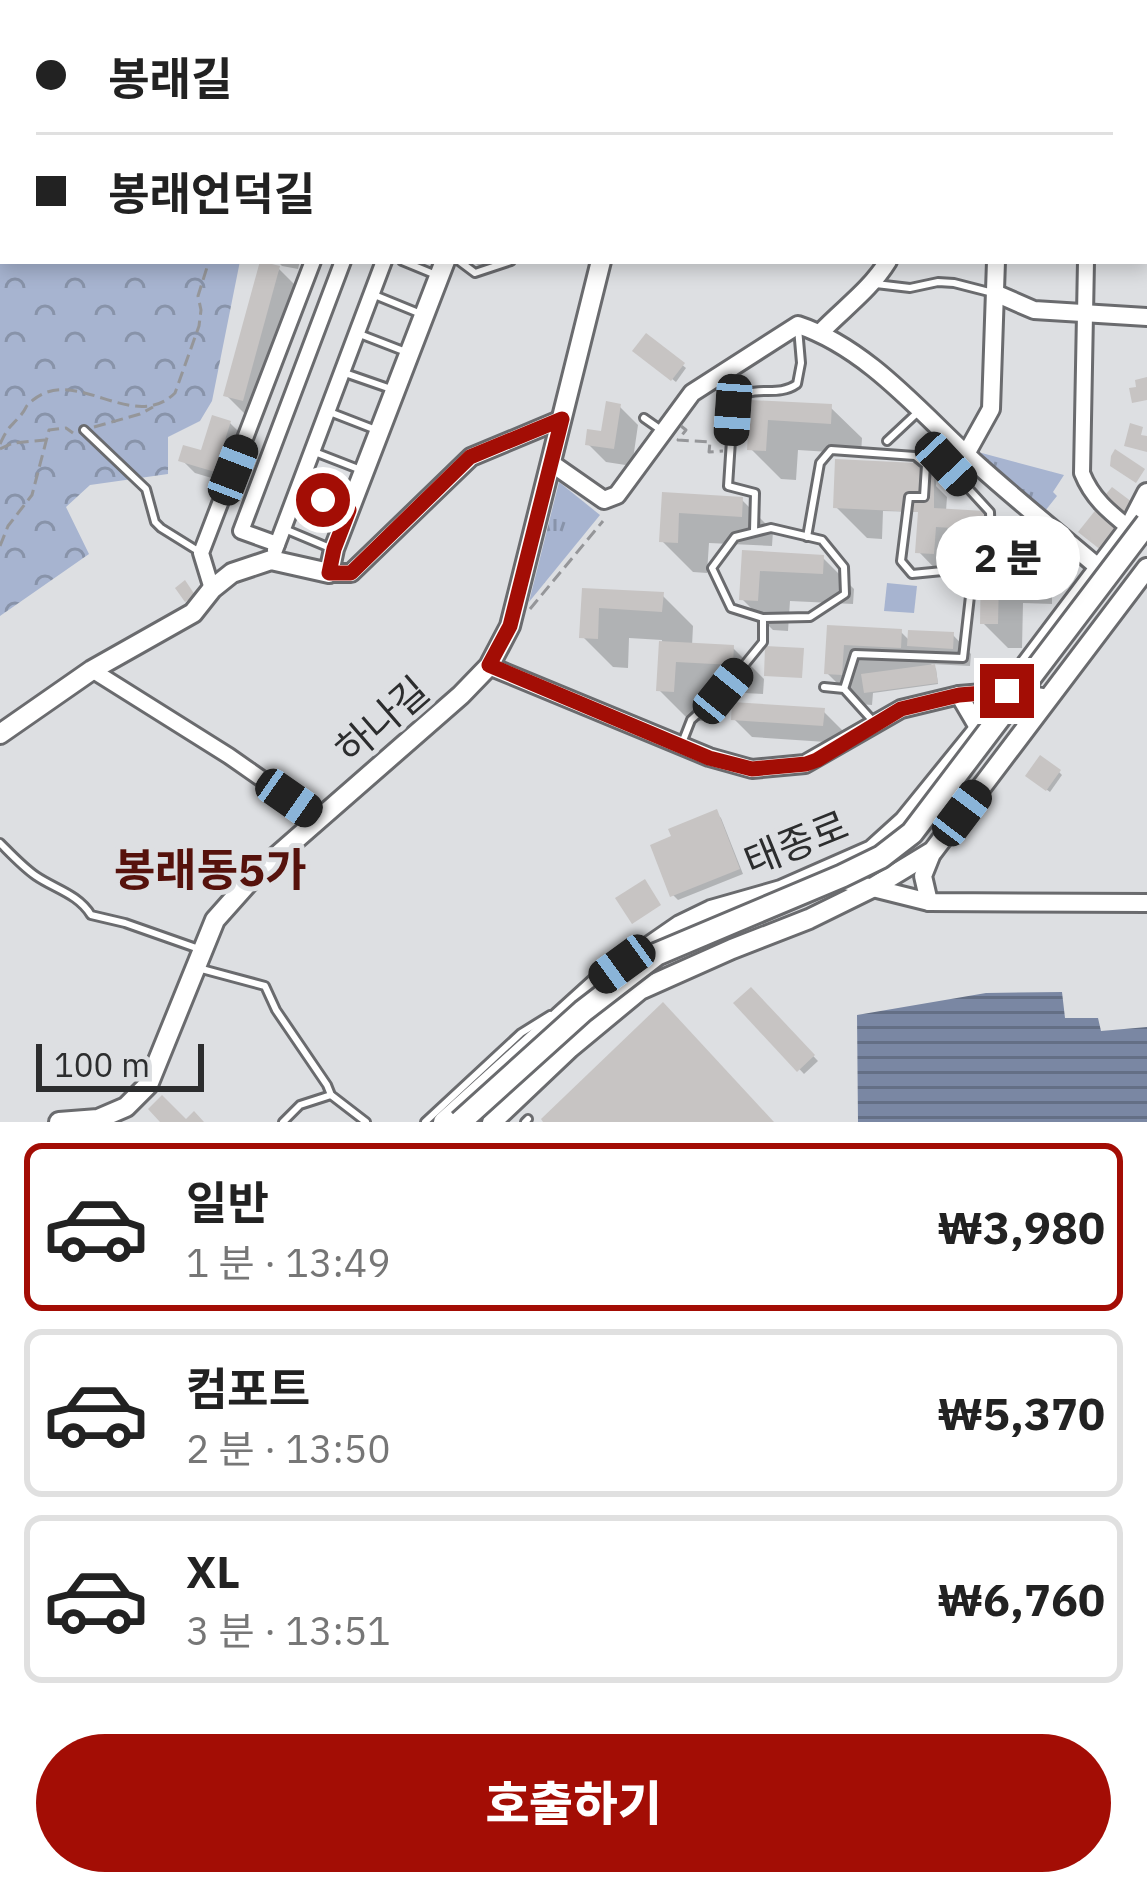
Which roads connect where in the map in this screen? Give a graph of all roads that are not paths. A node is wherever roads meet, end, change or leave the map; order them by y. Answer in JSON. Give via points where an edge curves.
{"nodes":[{"id":1,"x":312,"y":264,"type":"edge"},
{"id":2,"x":342,"y":264,"type":"edge"},
{"id":3,"x":383,"y":264,"type":"edge"},
{"id":4,"x":463,"y":264,"type":"edge"},
{"id":5,"x":503,"y":264,"type":"edge"},
{"id":6,"x":600,"y":264,"type":"edge"},
{"id":7,"x":886,"y":264,"type":"edge"},
{"id":8,"x":996,"y":264,"type":"edge"},
{"id":9,"x":1086,"y":264,"type":"edge"},
{"id":10,"x":442,"y":268,"type":"edge"},
{"id":11,"x":872,"y":283,"type":"junction"},
{"id":12,"x":372,"y":293,"type":"junction"},
{"id":13,"x":995,"y":293,"type":"junction"},
{"id":14,"x":1084,"y":313,"type":"junction"},
{"id":15,"x":424,"y":315,"type":"junction"},
{"id":16,"x":1147,"y":317,"type":"edge"},
{"id":17,"x":798,"y":325,"type":"junction"},
{"id":18,"x":821,"y":332,"type":"junction"},
{"id":19,"x":357,"y":333,"type":"junction"},
{"id":20,"x":410,"y":353,"type":"junction"},
{"id":21,"x":342,"y":372,"type":"junction"},
{"id":22,"x":395,"y":391,"type":"junction"},
{"id":23,"x":920,"y":410,"type":"junction"},
{"id":24,"x":327,"y":411,"type":"junction"},
{"id":25,"x":644,"y":418,"type":"dead end"},
{"id":26,"x":562,"y":419,"type":"junction"},
{"id":27,"x":672,"y":428,"type":"junction"},
{"id":28,"x":84,"y":430,"type":"road end"},
{"id":29,"x":379,"y":432,"type":"junction"},
{"id":30,"x":887,"y":441,"type":"dead end"},
{"id":31,"x":312,"y":451,"type":"junction"},
{"id":32,"x":965,"y":454,"type":"junction"},
{"id":33,"x":551,"y":463,"type":"junction"},
{"id":34,"x":946,"y":464,"type":"dead end"},
{"id":35,"x":364,"y":471,"type":"junction"},
{"id":36,"x":298,"y":490,"type":"junction"},
{"id":37,"x":1147,"y":493,"type":"edge"},
{"id":38,"x":349,"y":510,"type":"junction"},
{"id":39,"x":283,"y":528,"type":"junction"},
{"id":40,"x":1141,"y":531,"type":"edge"},
{"id":41,"x":754,"y":532,"type":"junction"},
{"id":42,"x":807,"y":537,"type":"junction"},
{"id":43,"x":334,"y":549,"type":"junction"},
{"id":44,"x":274,"y":552,"type":"junction"},
{"id":45,"x":201,"y":553,"type":"junction"},
{"id":46,"x":973,"y":568,"type":"junction"},
{"id":47,"x":1099,"y":568,"type":"junction"},
{"id":48,"x":1147,"y":568,"type":"edge"},
{"id":49,"x":329,"y":573,"type":"junction"},
{"id":50,"x":212,"y":589,"type":"junction"},
{"id":51,"x":764,"y":618,"type":"junction"},
{"id":52,"x":489,"y":665,"type":"junction"},
{"id":53,"x":92,"y":670,"type":"junction"},
{"id":54,"x":824,"y":687,"type":"dead end"},
{"id":55,"x":844,"y":689,"type":"junction"},
{"id":56,"x":1007,"y":691,"type":"junction"},
{"id":57,"x":959,"y":695,"type":"junction"},
{"id":58,"x":1048,"y":698,"type":"junction"},
{"id":59,"x":875,"y":722,"type":"junction"},
{"id":60,"x":979,"y":729,"type":"junction"},
{"id":61,"x":0,"y":734,"type":"edge"},
{"id":62,"x":681,"y":746,"type":"junction"},
{"id":63,"x":319,"y":819,"type":"junction"},
{"id":64,"x":0,"y":843,"type":"edge"},
{"id":65,"x":933,"y":851,"type":"junction"},
{"id":66,"x":820,"y":874,"type":"junction"},
{"id":67,"x":872,"y":888,"type":"junction"},
{"id":68,"x":928,"y":902,"type":"junction"},
{"id":69,"x":1147,"y":903,"type":"edge"},
{"id":70,"x":198,"y":959,"type":"junction"},
{"id":71,"x":579,"y":998,"type":"junction"},
{"id":72,"x":331,"y":1096,"type":"junction"},
{"id":73,"x":88,"y":1121,"type":"edge"},
{"id":74,"x":59,"y":1122,"type":"edge"},
{"id":75,"x":283,"y":1122,"type":"edge"},
{"id":76,"x":366,"y":1122,"type":"edge"},
{"id":77,"x":425,"y":1122,"type":"edge"},
{"id":78,"x":443,"y":1122,"type":"edge"},
{"id":79,"x":460,"y":1122,"type":"edge"},
{"id":80,"x":479,"y":1122,"type":"edge"},
{"id":81,"x":492,"y":1122,"type":"edge"}],
"edges":[{"from":1,"to":45,"type":"street"},
{"from":2,"to":44,"type":"street","via":[[241,531]]},
{"from":3,"to":12,"type":"street"},
{"from":4,"to":5,"type":"lane","via":[[475,273]]},
{"from":6,"to":26,"type":"main road","name":"하나길"},
{"from":7,"to":11,"type":"street"},
{"from":8,"to":13,"type":"street"},
{"from":9,"to":14,"type":"street"},
{"from":10,"to":15,"type":"main road"},
{"from":11,"to":13,"type":"lane","via":[[954,283]]},
{"from":11,"to":18,"type":"street"},
{"from":12,"to":15,"type":"lane"},
{"from":12,"to":19,"type":"street"},
{"from":13,"to":14,"type":"street","via":[[1034,310]]},
{"from":13,"to":32,"type":"street","via":[[991,409]]},
{"from":14,"to":16,"type":"street"},
{"from":14,"to":40,"type":"street","via":[[1082,472],[1098,502]]},
{"from":15,"to":20,"type":"main road"},
{"from":17,"to":18,"type":"street"},
{"from":17,"to":27,"type":"street","via":[[692,393]]},
{"from":17,"to":41,"type":"lane","via":[[797,384],[786,392],[748,391],[733,410],[728,486],[754,493]]},
{"from":18,"to":23,"type":"street"},
{"from":19,"to":20,"type":"lane"},
{"from":19,"to":21,"type":"street"},
{"from":20,"to":22,"type":"main road"},
{"from":21,"to":22,"type":"lane"},
{"from":21,"to":24,"type":"street"},
{"from":22,"to":29,"type":"main road"},
{"from":23,"to":30,"type":"lane"},
{"from":23,"to":32,"type":"street"},
{"from":24,"to":29,"type":"lane"},
{"from":24,"to":31,"type":"street"},
{"from":25,"to":27,"type":"lane"},
{"from":26,"to":33,"type":"main road","name":"하나길"},
{"from":26,"to":49,"type":"street","via":[[470,457],[351,573]]},
{"from":27,"to":33,"type":"street","via":[[617,495],[604,500]]},
{"from":28,"to":45,"type":"lane","via":[[146,488],[160,528]]},
{"from":29,"to":35,"type":"main road"},
{"from":31,"to":35,"type":"lane"},
{"from":31,"to":36,"type":"street"},
{"from":32,"to":47,"type":"street"},
{"from":33,"to":52,"type":"main road","name":"하나길","via":[[510,626]]},
{"from":34,"to":46,"type":"lane","via":[[990,512],[992,544],[976,543]]},
{"from":35,"to":38,"type":"main road"},
{"from":36,"to":38,"type":"lane"},
{"from":36,"to":39,"type":"street"},
{"from":37,"to":40,"type":"main road","name":"태종로"},
{"from":38,"to":43,"type":"main road"},
{"from":39,"to":43,"type":"lane"},
{"from":39,"to":44,"type":"street"},
{"from":40,"to":47,"type":"main road","name":"태종로"},
{"from":40,"to":79,"type":"highway","bridge":true,"via":[[911,833],[842,876],[657,954]]},
{"from":40,"to":80,"type":"highway","via":[[921,844],[804,909],[658,969]]},
{"from":41,"to":42,"type":"lane"},
{"from":41,"to":51,"type":"lane","via":[[735,537],[712,568],[731,608]]},
{"from":42,"to":46,"type":"lane","via":[[820,463],[831,450],[915,456],[926,465],[924,496],[910,497],[901,561],[912,574]]},
{"from":42,"to":51,"type":"lane","via":[[822,540],[844,567],[845,594],[810,617]]},
{"from":43,"to":49,"type":"main road"},
{"from":44,"to":49,"type":"main road"},
{"from":44,"to":50,"type":"main road"},
{"from":45,"to":50,"type":"street"},
{"from":46,"to":55,"type":"lane","via":[[963,658],[855,655]]},
{"from":47,"to":56,"type":"main road","name":"태종로"},
{"from":48,"to":58,"type":"main road","name":"태종로"},
{"from":50,"to":53,"type":"main road","via":[[194,613]]},
{"from":51,"to":62,"type":"lane","via":[[763,641],[691,720]]},
{"from":52,"to":62,"type":"street"},
{"from":52,"to":63,"type":"main road","name":"하나길"},
{"from":53,"to":61,"type":"main road"},
{"from":53,"to":63,"type":"street"},
{"from":54,"to":55,"type":"lane"},
{"from":55,"to":59,"type":"lane"},
{"from":56,"to":57,"type":"street"},
{"from":56,"to":58,"type":"street"},
{"from":56,"to":60,"type":"main road","name":"태종로"},
{"from":57,"to":59,"type":"street"},
{"from":57,"to":60,"type":"street"},
{"from":58,"to":65,"type":"main road","name":"태종로"},
{"from":59,"to":62,"type":"street","via":[[806,764],[752,769]]},
{"from":60,"to":66,"type":"main road","name":"태종로","via":[[904,821],[872,850]]},
{"from":63,"to":70,"type":"main road","name":"하나길","via":[[215,920]]},
{"from":64,"to":70,"type":"lane","via":[[92,915]]},
{"from":65,"to":67,"type":"main road","name":"태종로"},
{"from":65,"to":68,"type":"street","via":[[923,876]]},
{"from":66,"to":67,"type":"street"},
{"from":66,"to":71,"type":"main road","name":"태종로","via":[[711,910]]},
{"from":67,"to":68,"type":"street"},
{"from":67,"to":81,"type":"main road","name":"태종로","via":[[640,991]]},
{"from":68,"to":69,"type":"street"},
{"from":70,"to":72,"type":"lane","via":[[265,986]]},
{"from":70,"to":73,"type":"main road","name":"하나길","via":[[148,1085],[126,1107]]},
{"from":71,"to":77,"type":"lane","via":[[521,1033]]},
{"from":71,"to":78,"type":"main road","name":"태종로"},
{"from":72,"to":75,"type":"lane"},
{"from":72,"to":76,"type":"lane"},
{"from":73,"to":74,"type":"main road","name":"하나길"}]}
